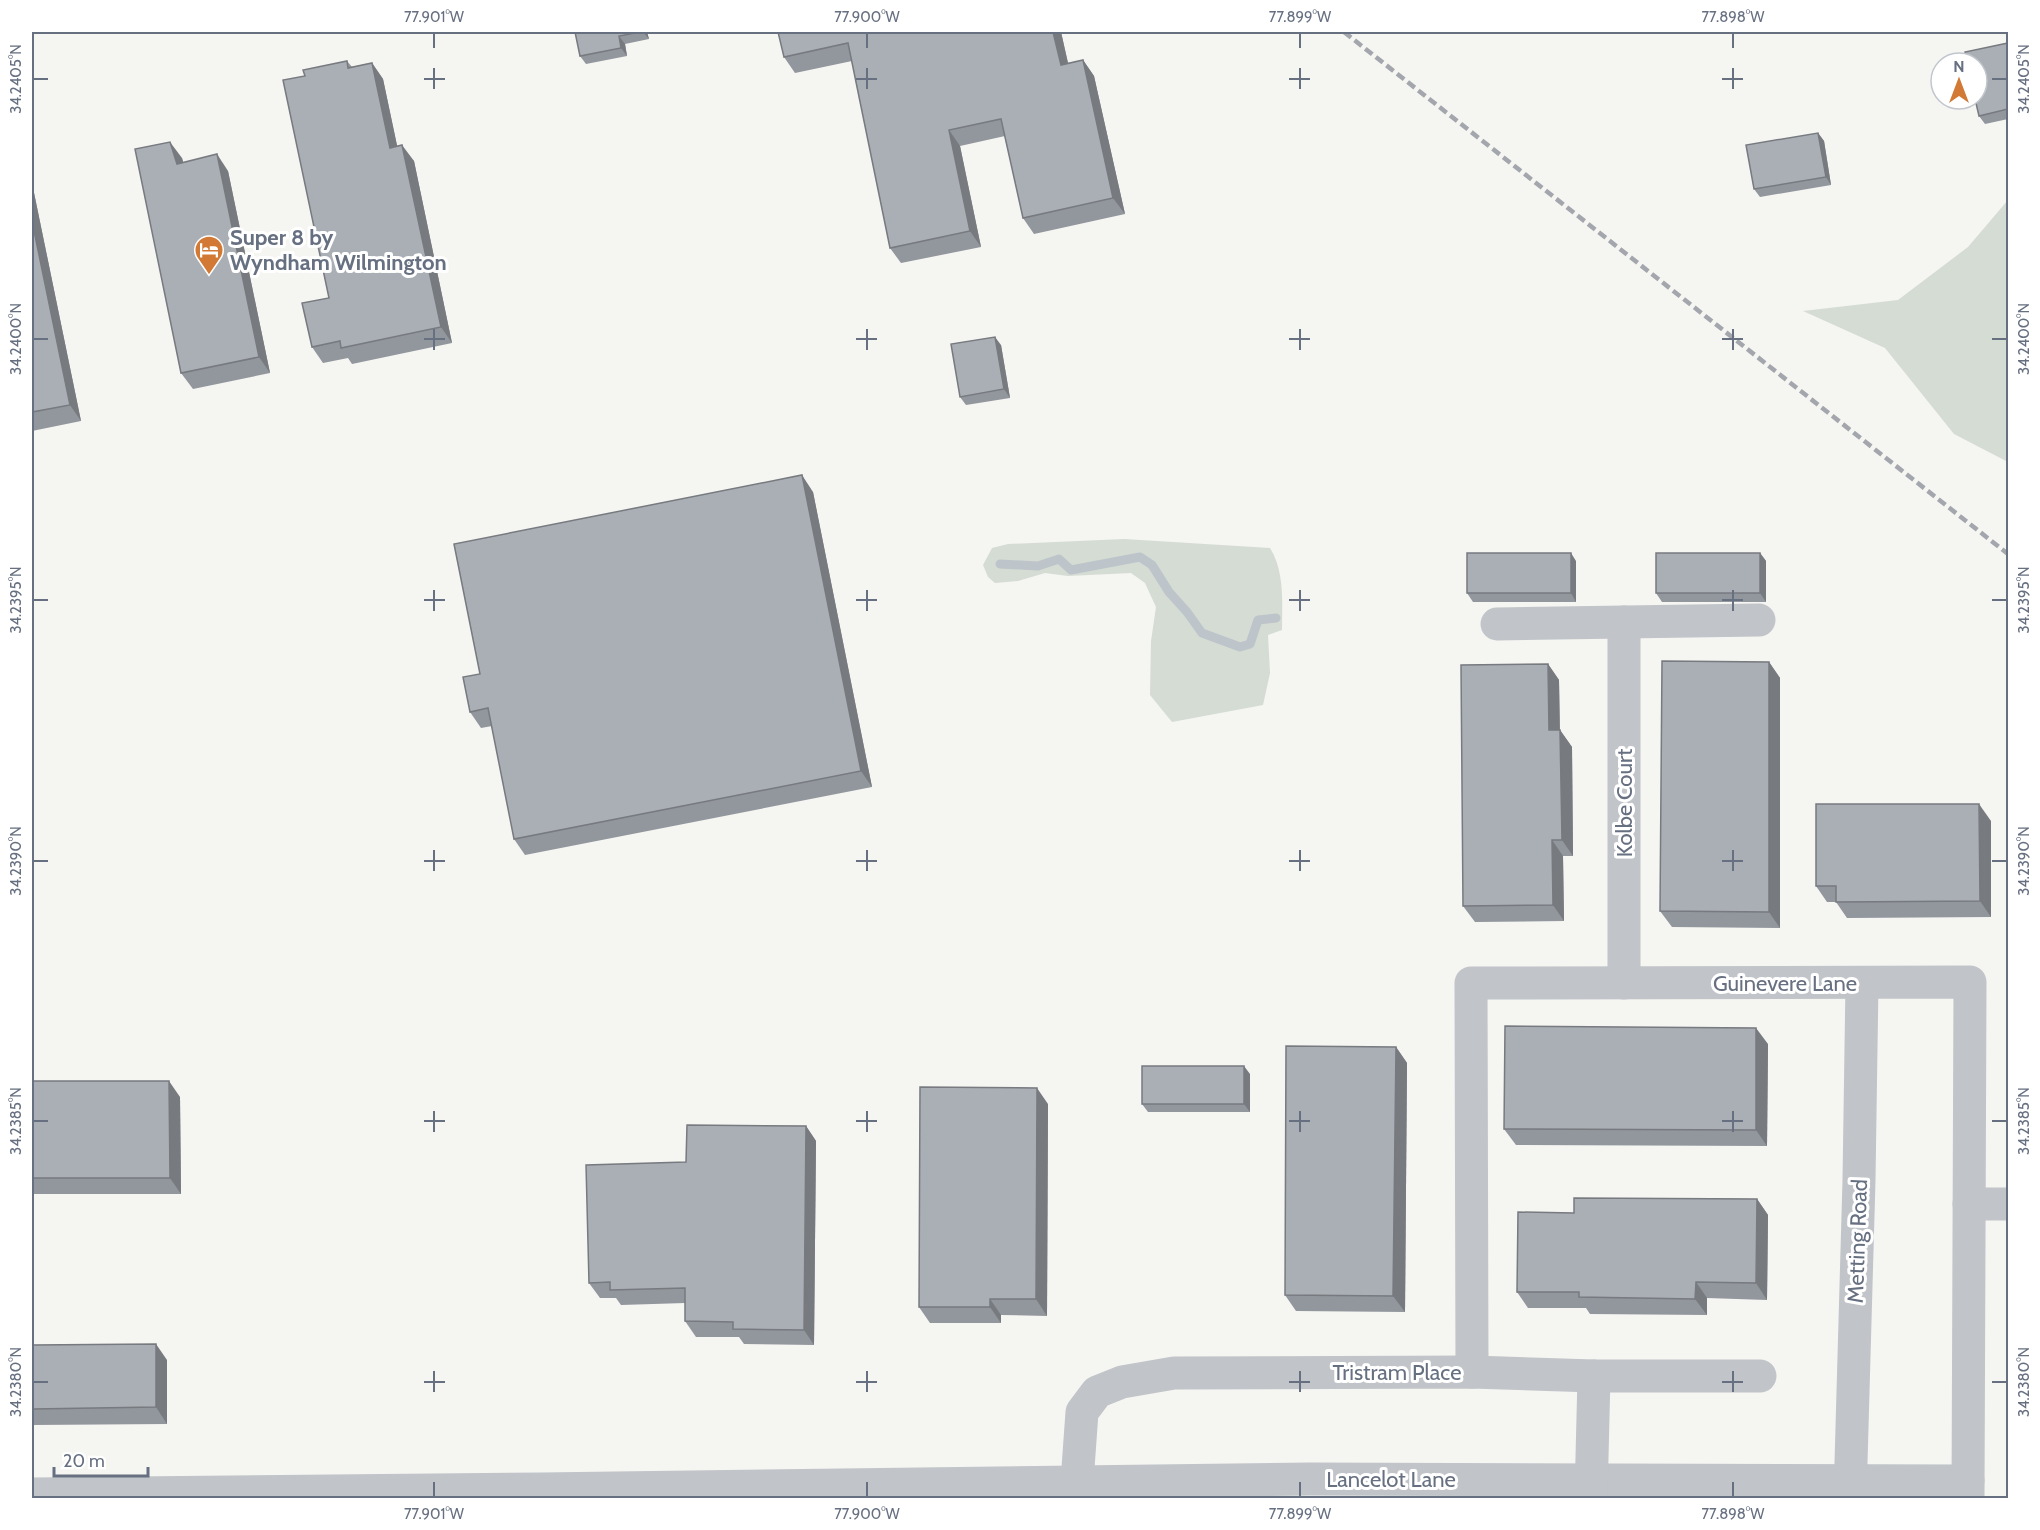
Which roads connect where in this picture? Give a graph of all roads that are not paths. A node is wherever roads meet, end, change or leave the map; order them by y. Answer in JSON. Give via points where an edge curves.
{"nodes":[{"id":1,"x":1759,"y":620,"type":"dead end"},
{"id":2,"x":1624,"y":622,"type":"junction"},
{"id":3,"x":1497,"y":624,"type":"dead end"},
{"id":4,"x":1624,"y":983,"type":"junction"},
{"id":5,"x":1862,"y":983,"type":"junction"},
{"id":6,"x":1969,"y":1204,"type":"junction"},
{"id":7,"x":2008,"y":1204,"type":"edge"},
{"id":8,"x":1472,"y":1372,"type":"junction"},
{"id":9,"x":1594,"y":1376,"type":"junction"},
{"id":10,"x":1760,"y":1376,"type":"dead end"},
{"id":11,"x":1077,"y":1482,"type":"junction"},
{"id":12,"x":1592,"y":1489,"type":"edge"},
{"id":13,"x":1850,"y":1489,"type":"edge"},
{"id":14,"x":1968,"y":1490,"type":"edge"},
{"id":15,"x":32,"y":1494,"type":"edge"}],
"edges":[{"from":1,"to":2,"type":"street"},
{"from":2,"to":3,"type":"street"},
{"from":2,"to":4,"type":"street","name":"Kolbe Court"},
{"from":4,"to":5,"type":"street","name":"Guinevere Lane"},
{"from":4,"to":8,"type":"street","name":"Guinevere Lane","via":[[1471,983]]},
{"from":5,"to":6,"type":"street","name":"Guinevere Lane","via":[[1970,982]]},
{"from":5,"to":13,"type":"street","name":"Metting Road"},
{"from":6,"to":7,"type":"street"},
{"from":6,"to":14,"type":"street","name":"Guinevere Lane"},
{"from":8,"to":9,"type":"street","name":"Tristram Place"},
{"from":8,"to":11,"type":"street","name":"Tristram Place","via":[[1174,1373],[1122,1382],[1097,1392],[1082,1412]]},
{"from":9,"to":10,"type":"street","name":"Tristram Place"},
{"from":9,"to":12,"type":"street"},
{"from":11,"to":12,"type":"street","name":"Lancelot Lane","via":[[1310,1479]]},
{"from":11,"to":15,"type":"street","name":"Lancelot Lane"},
{"from":12,"to":13,"type":"street","name":"Lancelot Lane"},
{"from":13,"to":14,"type":"street","name":"Lancelot Lane"}]}
